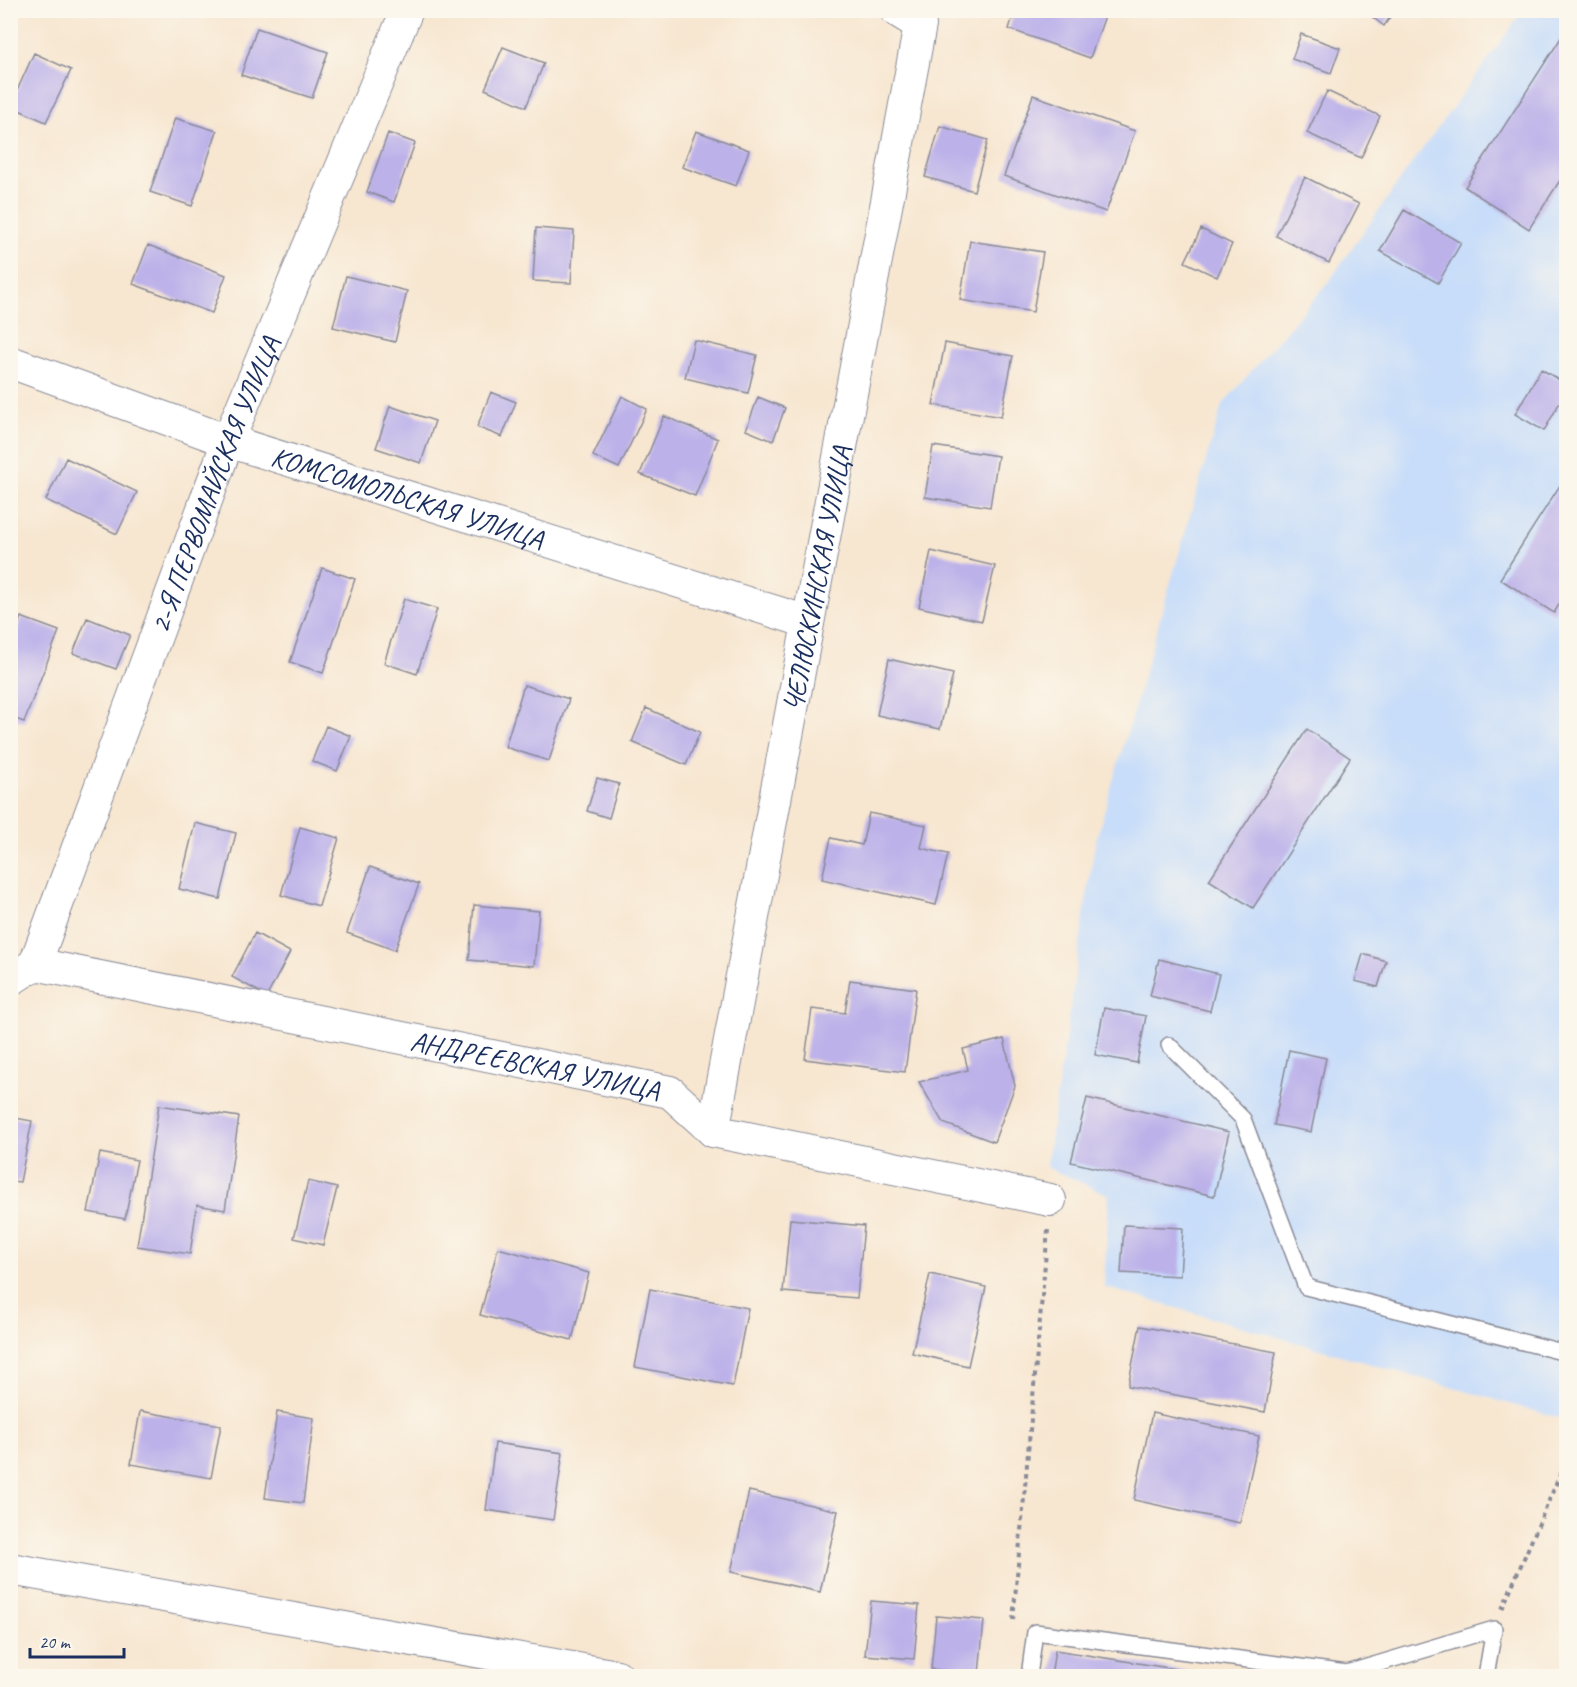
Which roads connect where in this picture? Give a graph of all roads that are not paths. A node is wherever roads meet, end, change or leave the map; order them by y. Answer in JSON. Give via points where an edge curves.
{"nodes":[{"id":1,"x":407,"y":10,"type":"edge"},
{"id":2,"x":908,"y":18,"type":"edge"},
{"id":3,"x":10,"y":362,"type":"edge"},
{"id":4,"x":228,"y":441,"type":"junction"},
{"id":5,"x":808,"y":622,"type":"junction"},
{"id":6,"x":22,"y":972,"type":"edge"},
{"id":7,"x":1169,"y":1045,"type":"dead end"},
{"id":8,"x":713,"y":1131,"type":"junction"},
{"id":9,"x":1050,"y":1200,"type":"road end"},
{"id":10,"x":1566,"y":1353,"type":"edge"},
{"id":11,"x":10,"y":1569,"type":"edge"},
{"id":12,"x":617,"y":1677,"type":"edge"},
{"id":13,"x":1029,"y":1677,"type":"edge"},
{"id":14,"x":1486,"y":1677,"type":"edge"}],
"edges":[{"from":1,"to":4,"type":"street","name":"2-Я ПЕРВОМАЙСКАЯ УЛИЦА"},
{"from":2,"to":5,"type":"street","name":"ЧЕЛЮСКИНСКАЯ УЛИЦА"},
{"from":3,"to":4,"type":"street","name":"КОМСОМОЛЬСКАЯ УЛИЦА"},
{"from":4,"to":5,"type":"street","name":"КОМСОМОЛЬСКАЯ УЛИЦА"},
{"from":4,"to":6,"type":"street","name":"2-Я ПЕРВОМАЙСКАЯ УЛИЦА"},
{"from":5,"to":8,"type":"street","name":"ЧЕЛЮСКИНСКАЯ УЛИЦА"},
{"from":6,"to":8,"type":"street","name":"АНДРЕЕВСКАЯ УЛИЦА","via":[[670,1092]]},
{"from":7,"to":10,"type":"lane","via":[[1243,1119],[1306,1287]]},
{"from":8,"to":9,"type":"street"},
{"from":11,"to":12,"type":"street"},
{"from":13,"to":14,"type":"lane","via":[[1035,1632],[1347,1673],[1494,1629]]}]}
